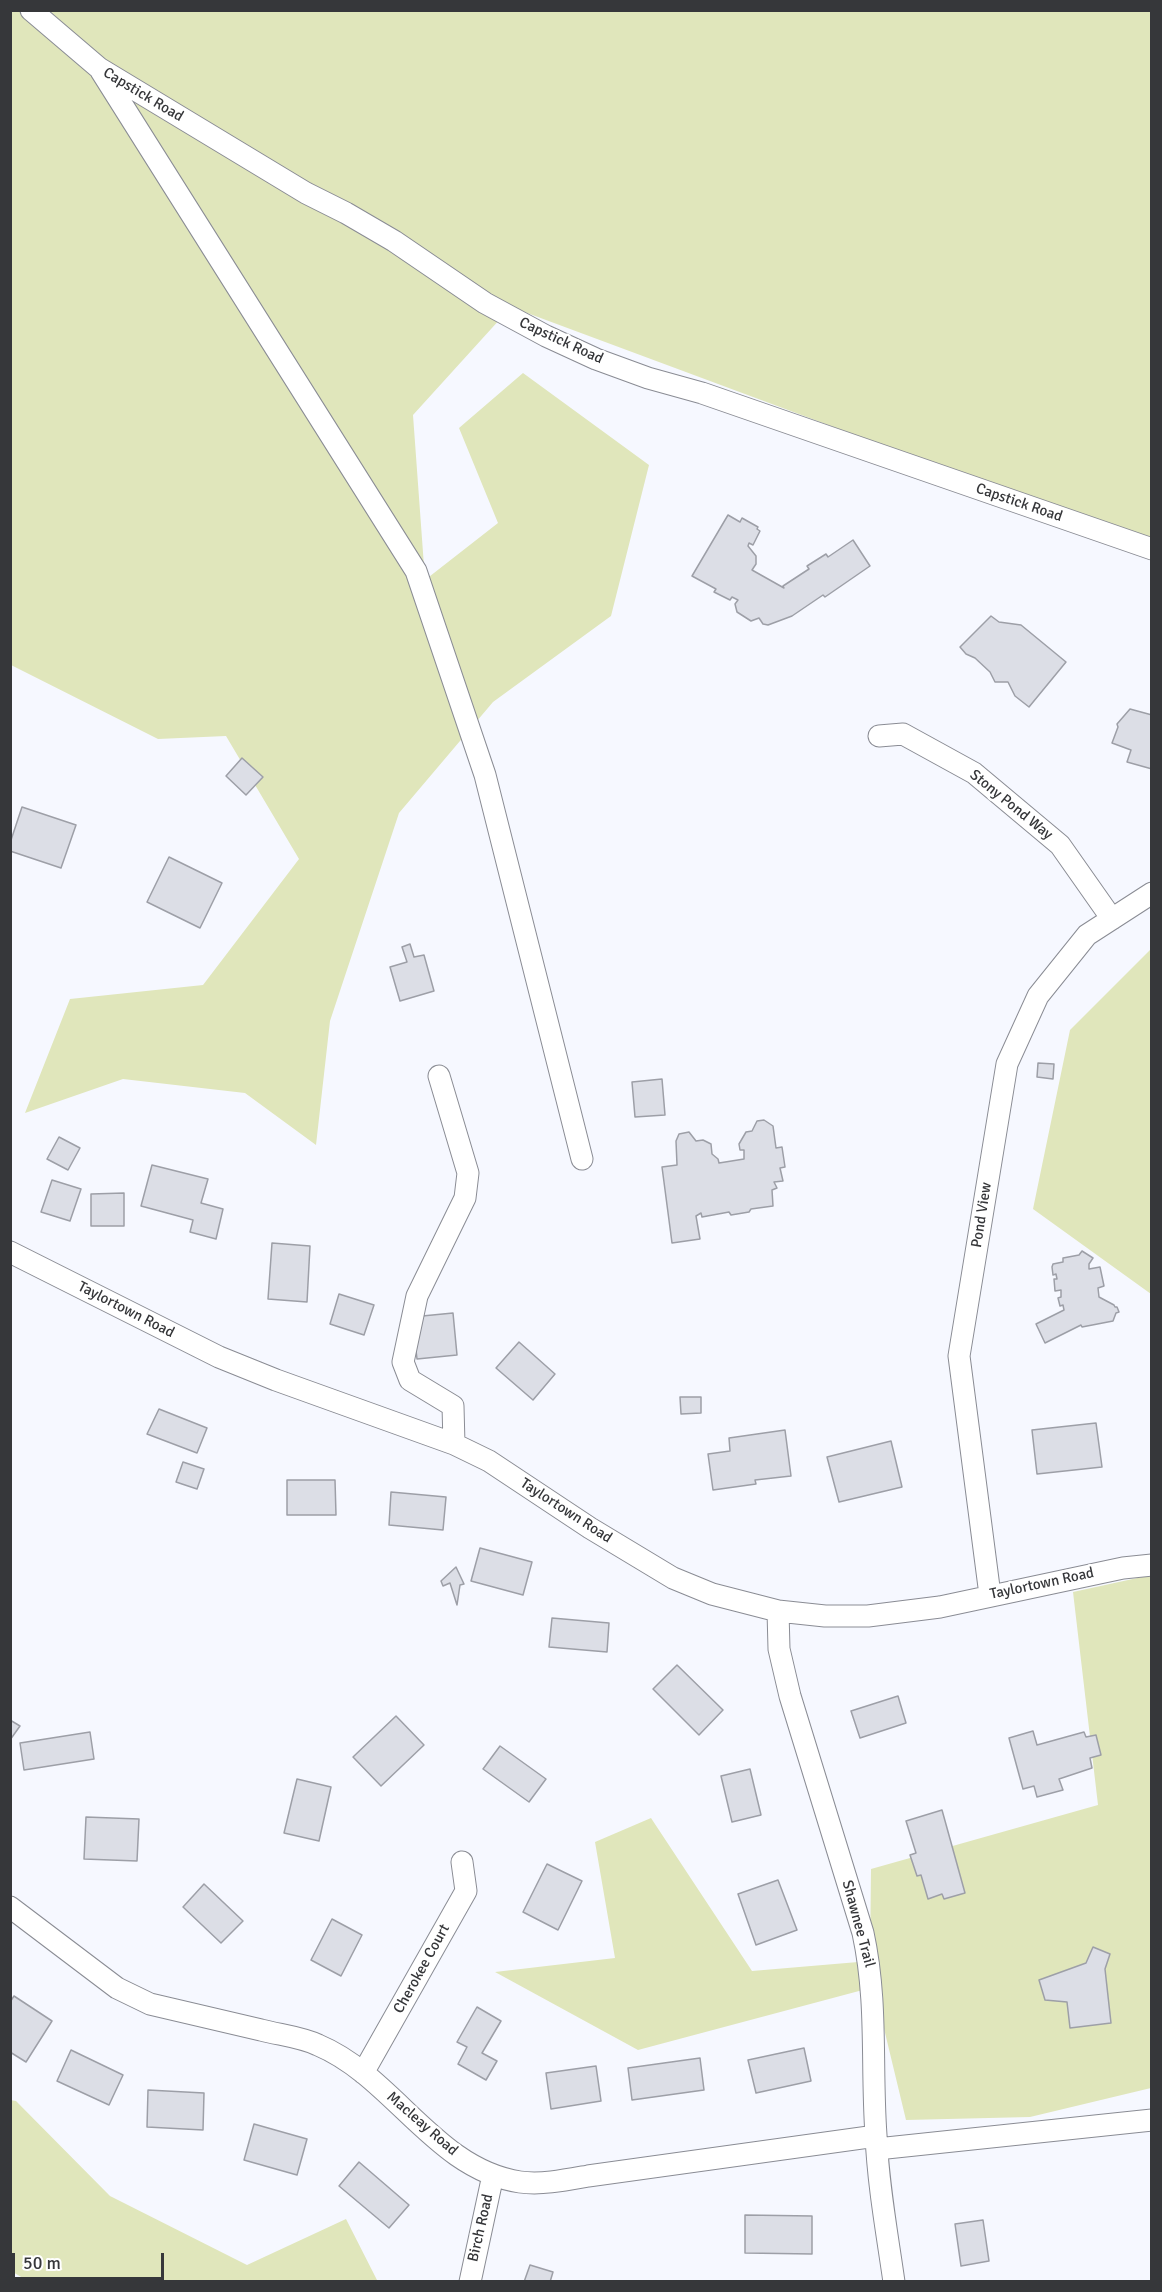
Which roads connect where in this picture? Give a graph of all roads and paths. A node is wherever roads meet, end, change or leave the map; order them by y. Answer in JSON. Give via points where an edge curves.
{"nodes":[{"id":1,"x":32,"y":10,"type":"edge"},
{"id":2,"x":99,"y":68,"type":"junction"},
{"id":3,"x":1152,"y":549,"type":"edge"},
{"id":4,"x":879,"y":736,"type":"dead end"},
{"id":5,"x":1152,"y":893,"type":"edge"},
{"id":6,"x":1112,"y":919,"type":"junction"},
{"id":7,"x":439,"y":1076,"type":"dead end"},
{"id":8,"x":582,"y":1159,"type":"dead end"},
{"id":9,"x":10,"y":1252,"type":"edge"},
{"id":10,"x":454,"y":1444,"type":"junction"},
{"id":11,"x":1152,"y":1565,"type":"edge"},
{"id":12,"x":990,"y":1595,"type":"junction"},
{"id":13,"x":778,"y":1611,"type":"junction"},
{"id":14,"x":462,"y":1862,"type":"dead end"},
{"id":15,"x":10,"y":1907,"type":"edge"},
{"id":16,"x":363,"y":2073,"type":"junction"},
{"id":17,"x":1152,"y":2120,"type":"edge"},
{"id":18,"x":876,"y":2143,"type":"junction"},
{"id":19,"x":493,"y":2175,"type":"junction"},
{"id":20,"x":470,"y":2282,"type":"edge"},
{"id":21,"x":894,"y":2282,"type":"edge"}],
"edges":[{"from":1,"to":2,"type":"street","name":"Capstick Road"},
{"from":2,"to":3,"type":"street","name":"Capstick Road","via":[[306,193],[394,240],[485,303],[596,359]]},
{"from":2,"to":8,"type":"street","via":[[416,571],[485,776]]},
{"from":4,"to":6,"type":"street","name":"Stony Pond Way","via":[[903,735],[974,773],[1060,845]]},
{"from":5,"to":6,"type":"street","name":"Pond View"},
{"from":6,"to":12,"type":"street","name":"Pond View","via":[[1087,935],[1038,996],[1007,1064],[959,1356]]},
{"from":7,"to":10,"type":"street","via":[[468,1173],[465,1198],[417,1296],[403,1362],[410,1380],[453,1406]]},
{"from":9,"to":10,"type":"street","name":"Taylortown Road","via":[[219,1357]]},
{"from":10,"to":13,"type":"street","name":"Taylortown Road","via":[[489,1461],[673,1578],[712,1594]]},
{"from":11,"to":12,"type":"street","name":"Taylortown Road"},
{"from":12,"to":13,"type":"street","name":"Taylortown Road","via":[[940,1607],[868,1616]]},
{"from":13,"to":18,"type":"street","name":"Shawnee Trail","via":[[779,1649],[790,1696],[870,1967]]},
{"from":14,"to":16,"type":"street","name":"Cherokee Court","via":[[466,1891]]},
{"from":15,"to":16,"type":"street","name":"Macleay Road","via":[[132,1996],[150,2004],[318,2044]]},
{"from":16,"to":19,"type":"street","name":"Macleay Road","via":[[437,2140]]},
{"from":17,"to":18,"type":"street","name":"Macleay Road"},
{"from":18,"to":19,"type":"street","name":"Macleay Road","via":[[561,2181],[521,2182]]},
{"from":18,"to":21,"type":"street","name":"Shawnee Trail"},
{"from":19,"to":20,"type":"street","name":"Birch Road"}]}
